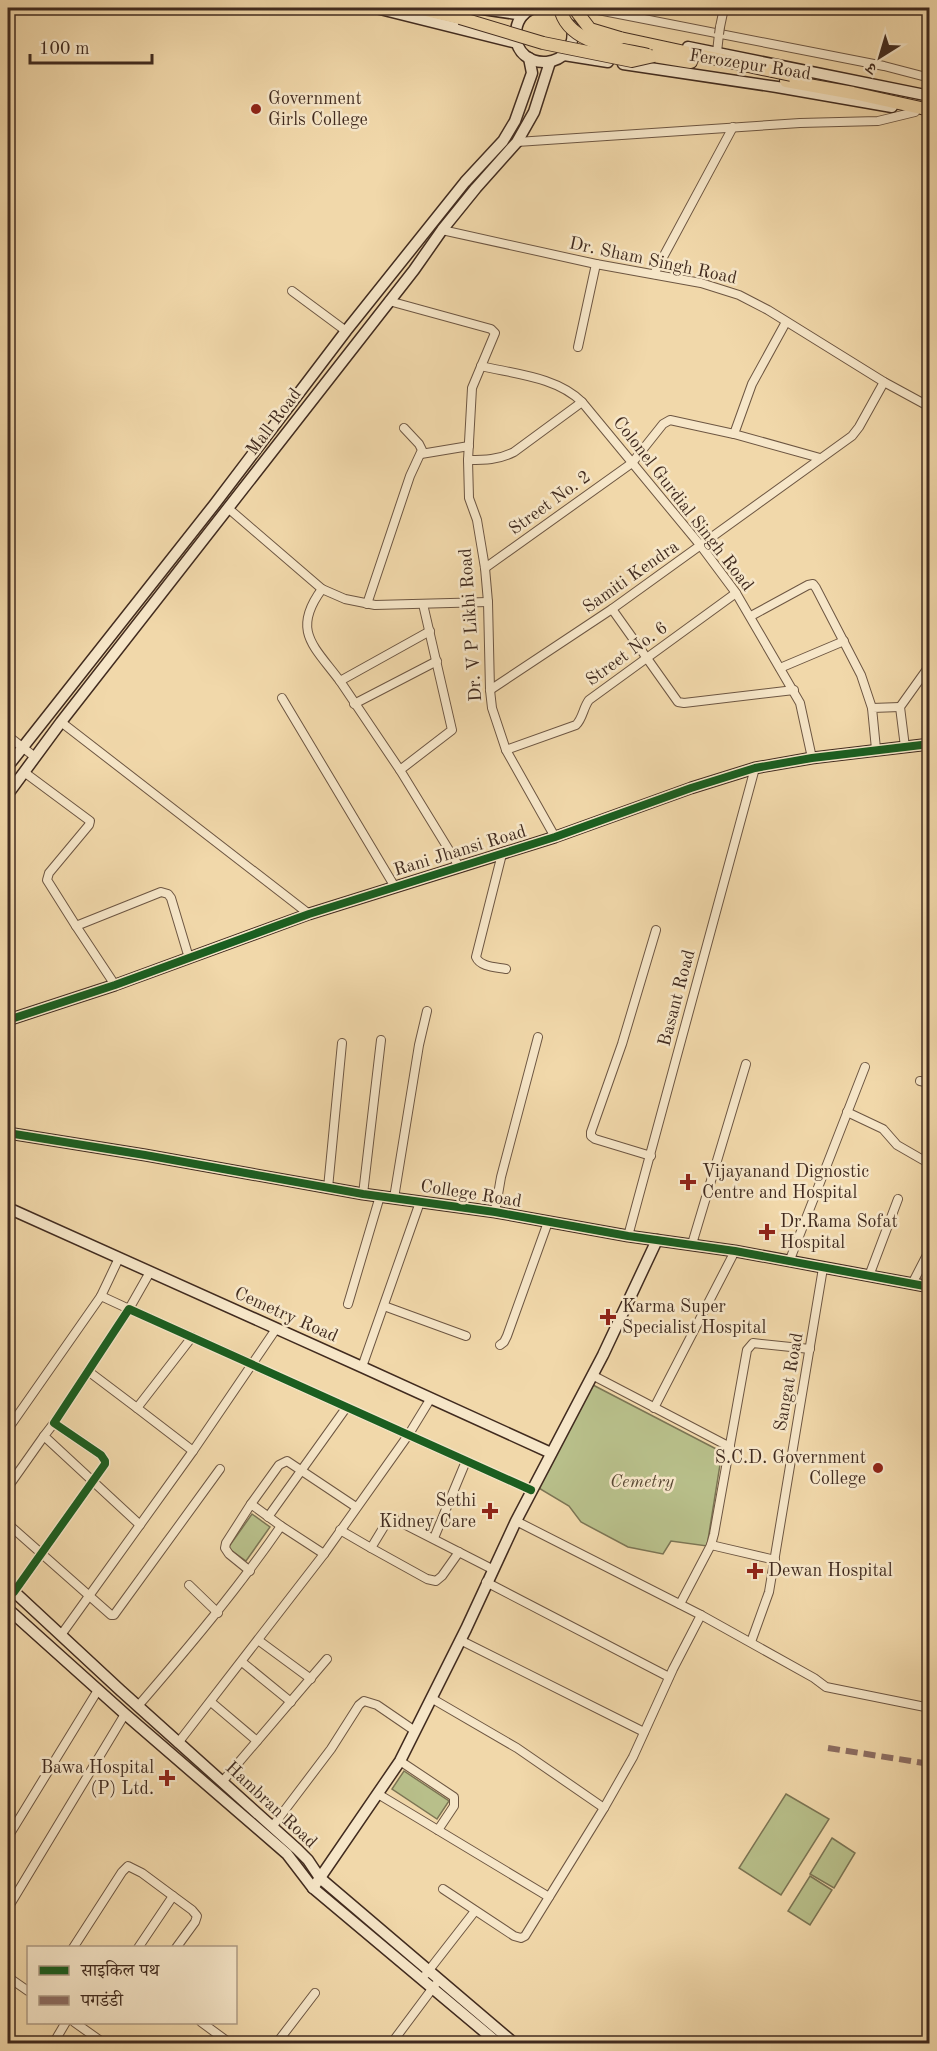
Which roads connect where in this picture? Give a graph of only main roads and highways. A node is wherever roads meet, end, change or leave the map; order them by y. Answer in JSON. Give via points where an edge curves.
{"nodes":[{"id":1,"x":376,"y":8,"type":"edge"},
{"id":2,"x":417,"y":8,"type":"edge"},
{"id":3,"x":470,"y":8,"type":"edge"},
{"id":4,"x":477,"y":8,"type":"edge"},
{"id":5,"x":532,"y":8,"type":"edge"},
{"id":6,"x":566,"y":12,"type":"edge"},
{"id":7,"x":523,"y":15,"type":"junction"},
{"id":8,"x":467,"y":24,"type":"junction"},
{"id":9,"x":517,"y":43,"type":"junction"},
{"id":10,"x":564,"y":55,"type":"junction"},
{"id":11,"x":654,"y":56,"type":"junction"},
{"id":12,"x":529,"y":58,"type":"junction"},
{"id":13,"x":550,"y":62,"type":"junction"},
{"id":14,"x":780,"y":77,"type":"junction"},
{"id":15,"x":930,"y":96,"type":"edge"},
{"id":16,"x":930,"y":103,"type":"edge"},
{"id":17,"x":930,"y":110,"type":"edge"},
{"id":18,"x":930,"y":116,"type":"edge"},
{"id":19,"x":930,"y":744,"type":"edge"},
{"id":20,"x":8,"y":766,"type":"edge"},
{"id":21,"x":8,"y":794,"type":"edge"},
{"id":22,"x":8,"y":1020,"type":"edge"},
{"id":23,"x":8,"y":1133,"type":"edge"},
{"id":24,"x":8,"y":1208,"type":"edge"},
{"id":25,"x":657,"y":1239,"type":"junction"},
{"id":26,"x":930,"y":1287,"type":"edge"},
{"id":27,"x":551,"y":1454,"type":"junction"},
{"id":28,"x":11,"y":1589,"type":"edge"},
{"id":29,"x":8,"y":1609,"type":"edge"},
{"id":30,"x":320,"y":1878,"type":"junction"},
{"id":31,"x":313,"y":1888,"type":"junction"},
{"id":32,"x":425,"y":1975,"type":"junction"},
{"id":33,"x":436,"y":1984,"type":"junction"},
{"id":34,"x":499,"y":2043,"type":"edge"},
{"id":35,"x":515,"y":2043,"type":"edge"}],
"edges":[{"from":1,"to":8,"type":"main road"},
{"from":2,"to":8,"type":"main road"},
{"from":3,"to":8,"type":"main road"},
{"from":4,"to":7,"type":"main road"},
{"from":5,"to":7,"type":"main road"},
{"from":6,"to":10,"type":"main road","via":[[573,37]]},
{"from":6,"to":11,"type":"main road","bridge":true,"via":[[570,28],[597,43]]},
{"from":6,"to":14,"type":"main road","name":"Ferozepur Road","via":[[717,52]]},
{"from":6,"to":14,"type":"main road","bridge":true,"via":[[590,29]]},
{"from":7,"to":9,"type":"main road","via":[[516,28]]},
{"from":8,"to":9,"type":"main road"},
{"from":8,"to":11,"type":"main road","bridge":true,"via":[[632,61]]},
{"from":9,"to":12,"type":"main road"},
{"from":10,"to":13,"type":"main road"},
{"from":10,"to":14,"type":"main road","name":"Ferozepur Road"},
{"from":11,"to":14,"type":"main road"},
{"from":12,"to":13,"type":"main road"},
{"from":12,"to":20,"type":"main road","name":"Mall Road","via":[[532,73],[515,121],[502,141],[346,331]]},
{"from":13,"to":21,"type":"main road","name":"Mall Road","via":[[534,112],[518,142],[442,230]]},
{"from":14,"to":15,"type":"main road","name":"Ferozepur Road"},
{"from":14,"to":16,"type":"main road"},
{"from":14,"to":17,"type":"main road"},
{"from":14,"to":18,"type":"main road","name":"Ferozepur Road"},
{"from":19,"to":22,"type":"main road","name":"Rani Jhansi Road","via":[[755,768],[309,915]]},
{"from":23,"to":25,"type":"main road","name":"College Road"},
{"from":24,"to":27,"type":"main road","name":"Cemetry Road"},
{"from":25,"to":26,"type":"main road","name":"College Road"},
{"from":25,"to":27,"type":"main road"},
{"from":27,"to":30,"type":"main road","via":[[400,1761]]},
{"from":28,"to":30,"type":"main road","name":"Hambran Road","via":[[305,1857]]},
{"from":29,"to":31,"type":"main road","name":"Hambran Road","via":[[286,1854]]},
{"from":30,"to":31,"type":"main road"},
{"from":30,"to":32,"type":"main road","name":"Hambran Road"},
{"from":31,"to":32,"type":"main road","name":"Hambran Road"},
{"from":32,"to":33,"type":"main road","name":"Hambran Road"},
{"from":33,"to":34,"type":"main road","name":"Hambran Road"},
{"from":33,"to":35,"type":"main road","name":"Hambran Road"}]}
